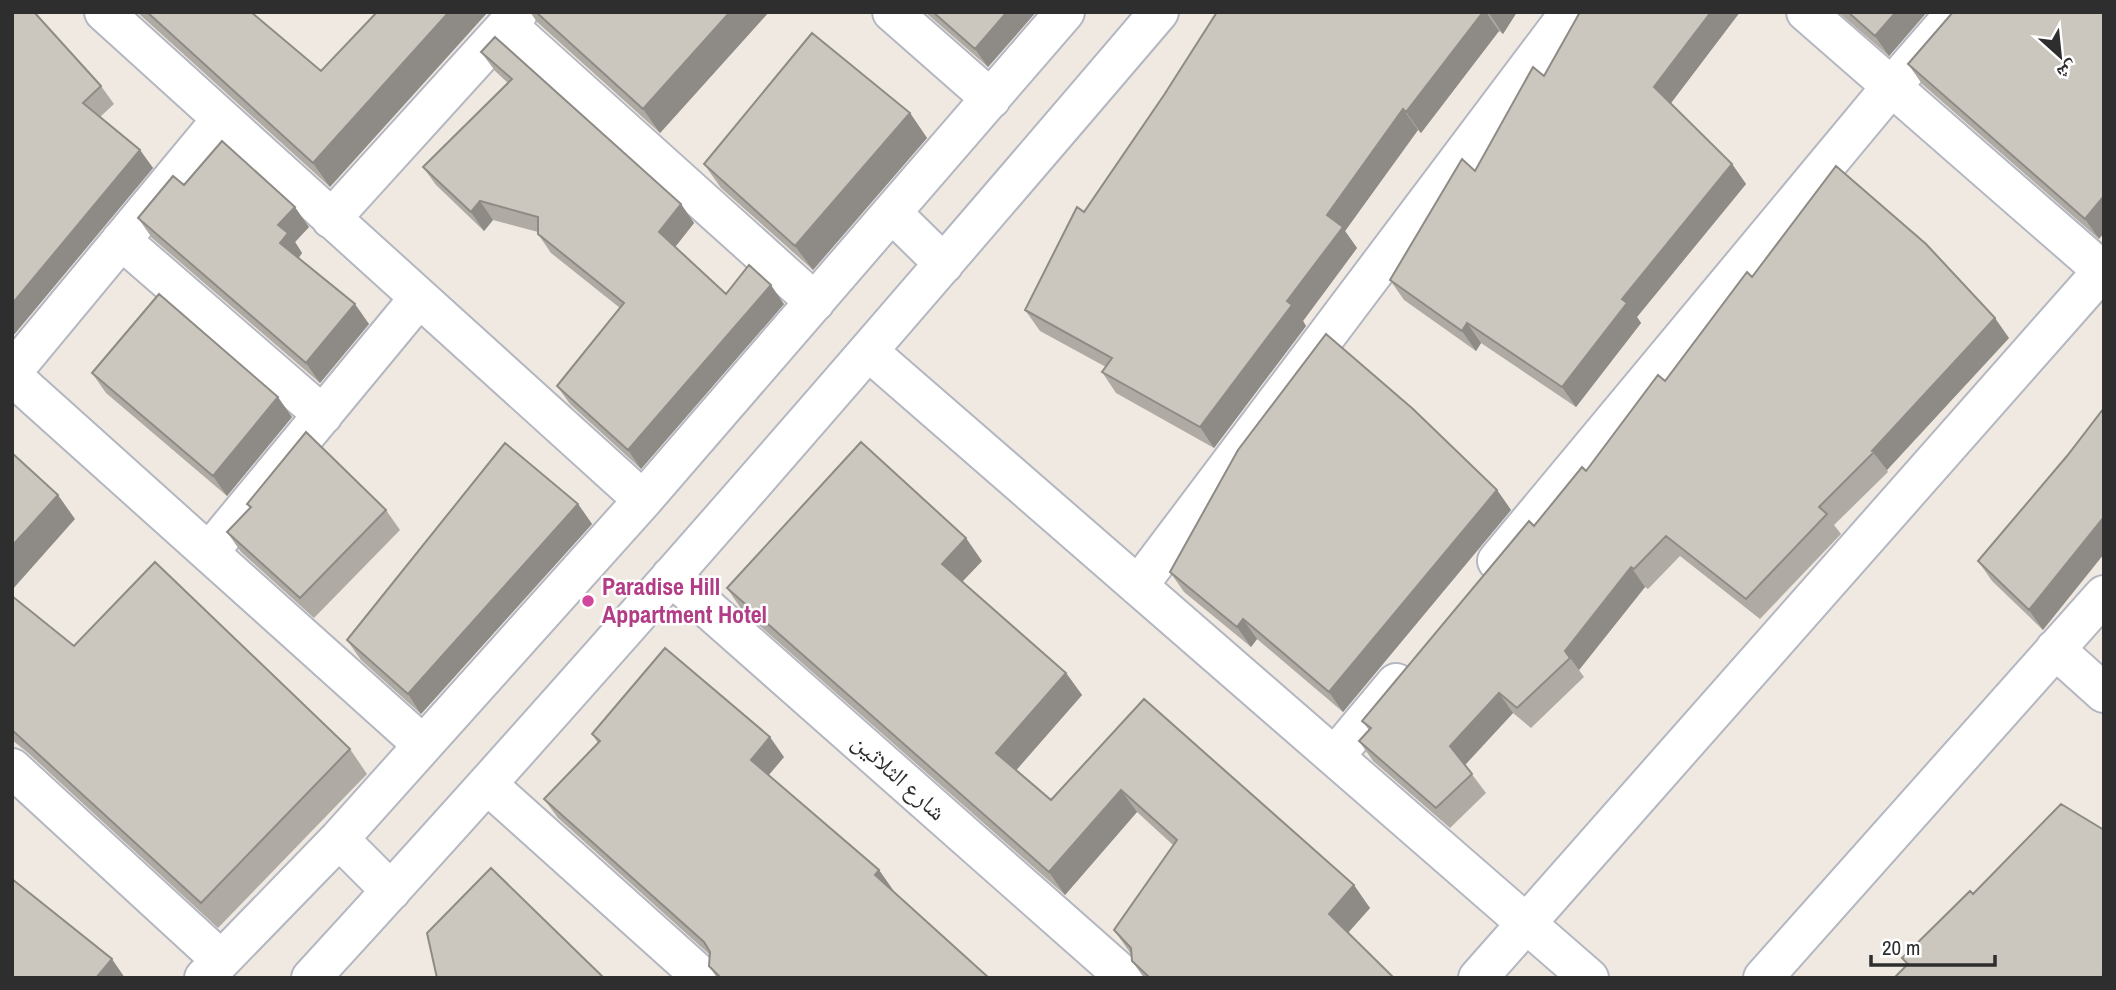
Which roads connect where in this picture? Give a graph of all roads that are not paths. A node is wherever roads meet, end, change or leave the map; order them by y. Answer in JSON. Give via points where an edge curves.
{"nodes":[{"id":1,"x":104,"y":12,"type":"edge"},
{"id":2,"x":892,"y":12,"type":"edge"},
{"id":3,"x":1065,"y":12,"type":"edge"},
{"id":4,"x":1159,"y":12,"type":"edge"},
{"id":5,"x":1570,"y":12,"type":"edge"},
{"id":6,"x":1806,"y":12,"type":"edge"},
{"id":7,"x":1956,"y":12,"type":"edge"},
{"id":8,"x":513,"y":19,"type":"edge"},
{"id":9,"x":1891,"y":86,"type":"junction"},
{"id":10,"x":991,"y":99,"type":"junction"},
{"id":11,"x":221,"y":120,"type":"junction"},
{"id":12,"x":892,"y":213,"type":"junction"},
{"id":13,"x":331,"y":219,"type":"junction"},
{"id":14,"x":121,"y":240,"type":"junction"},
{"id":15,"x":944,"y":264,"type":"junction"},
{"id":16,"x":2103,"y":271,"type":"edge"},
{"id":17,"x":419,"y":298,"type":"junction"},
{"id":18,"x":815,"y":302,"type":"junction"},
{"id":19,"x":868,"y":352,"type":"junction"},
{"id":20,"x":12,"y":374,"type":"edge"},
{"id":21,"x":323,"y":415,"type":"junction"},
{"id":22,"x":643,"y":500,"type":"junction"},
{"id":23,"x":209,"y":552,"type":"junction"},
{"id":24,"x":671,"y":576,"type":"junction"},
{"id":25,"x":1138,"y":586,"type":"junction"},
{"id":26,"x":1471,"y":593,"type":"edge"},
{"id":27,"x":2104,"y":595,"type":"edge"},
{"id":28,"x":2055,"y":649,"type":"junction"},
{"id":29,"x":1419,"y":655,"type":"edge"},
{"id":30,"x":2104,"y":693,"type":"edge"},
{"id":31,"x":423,"y":745,"type":"junction"},
{"id":32,"x":1335,"y":756,"type":"junction"},
{"id":33,"x":12,"y":768,"type":"edge"},
{"id":34,"x":488,"y":785,"type":"junction"},
{"id":35,"x":339,"y":839,"type":"junction"},
{"id":36,"x":391,"y":891,"type":"junction"},
{"id":37,"x":1526,"y":923,"type":"junction"},
{"id":38,"x":213,"y":969,"type":"edge"},
{"id":39,"x":311,"y":978,"type":"edge"},
{"id":40,"x":703,"y":978,"type":"edge"},
{"id":41,"x":1126,"y":978,"type":"edge"},
{"id":42,"x":1478,"y":978,"type":"edge"},
{"id":43,"x":1589,"y":978,"type":"edge"},
{"id":44,"x":1763,"y":978,"type":"edge"}],
"edges":[{"from":1,"to":11,"type":"street"},
{"from":2,"to":10,"type":"street"},
{"from":3,"to":10,"type":"street"},
{"from":4,"to":15,"type":"street"},
{"from":5,"to":25,"type":"street"},
{"from":6,"to":9,"type":"street"},
{"from":7,"to":9,"type":"street"},
{"from":8,"to":13,"type":"street"},
{"from":8,"to":18,"type":"street"},
{"from":9,"to":16,"type":"street"},
{"from":9,"to":26,"type":"street"},
{"from":10,"to":12,"type":"street"},
{"from":11,"to":13,"type":"street"},
{"from":11,"to":14,"type":"street"},
{"from":12,"to":15,"type":"street"},
{"from":12,"to":18,"type":"street"},
{"from":13,"to":17,"type":"street"},
{"from":14,"to":20,"type":"street"},
{"from":14,"to":21,"type":"street"},
{"from":15,"to":19,"type":"street"},
{"from":16,"to":37,"type":"street"},
{"from":17,"to":21,"type":"street"},
{"from":17,"to":22,"type":"street"},
{"from":18,"to":22,"type":"street"},
{"from":19,"to":24,"type":"street"},
{"from":19,"to":25,"type":"street"},
{"from":20,"to":23,"type":"street"},
{"from":21,"to":23,"type":"street"},
{"from":22,"to":31,"type":"street"},
{"from":23,"to":31,"type":"street"},
{"from":24,"to":34,"type":"street"},
{"from":24,"to":41,"type":"street","name":"شارع الثلاثين"},
{"from":25,"to":32,"type":"street"},
{"from":27,"to":28,"type":"street"},
{"from":28,"to":30,"type":"street"},
{"from":28,"to":44,"type":"street"},
{"from":29,"to":32,"type":"street"},
{"from":31,"to":35,"type":"street"},
{"from":32,"to":37,"type":"street"},
{"from":33,"to":38,"type":"street"},
{"from":34,"to":36,"type":"street"},
{"from":34,"to":40,"type":"street"},
{"from":35,"to":36,"type":"street"},
{"from":35,"to":38,"type":"street"},
{"from":36,"to":39,"type":"street"},
{"from":37,"to":42,"type":"street"},
{"from":37,"to":43,"type":"street"}]}
